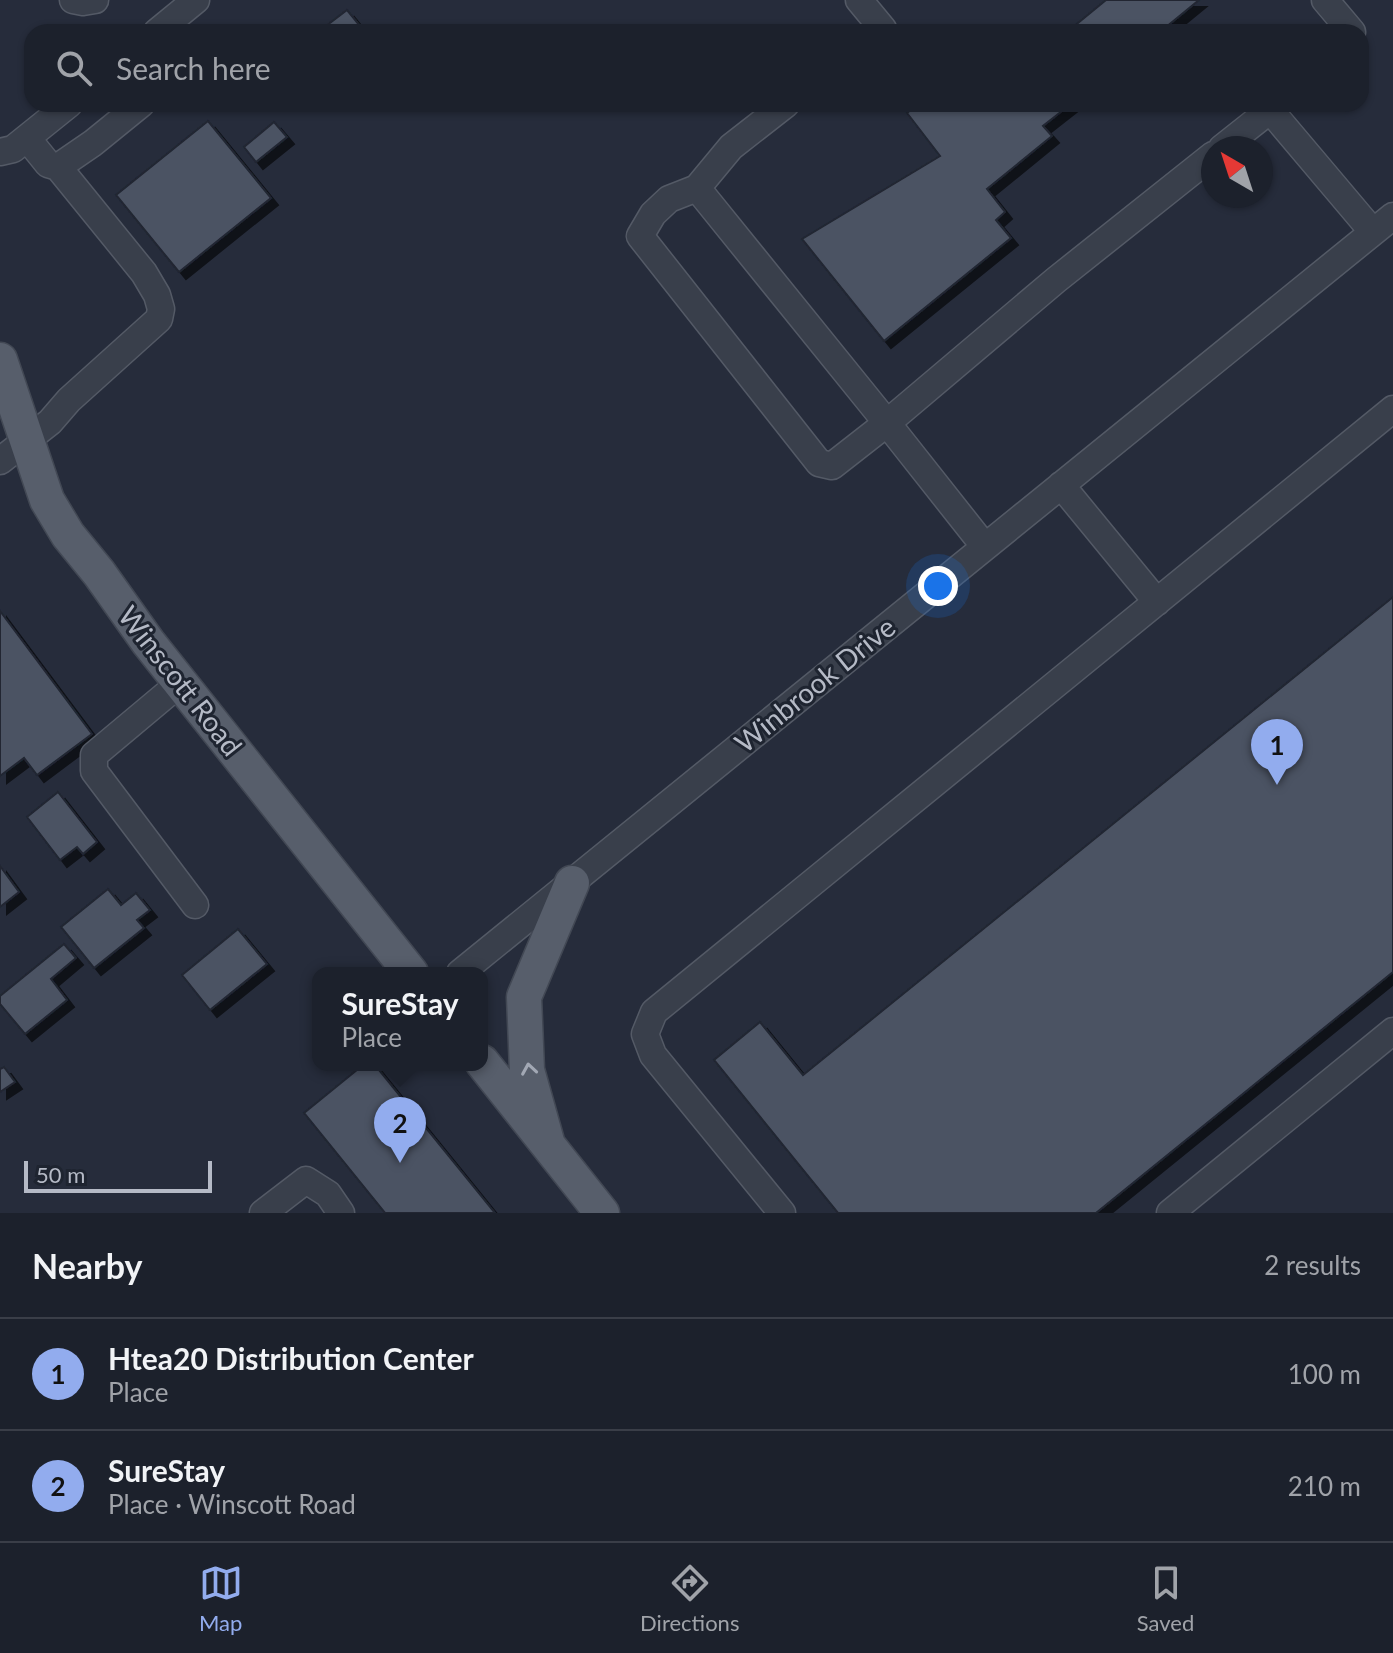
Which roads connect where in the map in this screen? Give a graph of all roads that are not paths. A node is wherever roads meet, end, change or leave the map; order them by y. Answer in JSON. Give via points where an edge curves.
{"nodes":[{"id":1,"x":73,"y":0,"type":"edge"},
{"id":2,"x":95,"y":0,"type":"edge"},
{"id":3,"x":196,"y":0,"type":"edge"},
{"id":4,"x":859,"y":0,"type":"edge"},
{"id":5,"x":1325,"y":0,"type":"edge"},
{"id":6,"x":165,"y":16,"type":"edge"},
{"id":7,"x":879,"y":24,"type":"edge"},
{"id":8,"x":1345,"y":24,"type":"edge"},
{"id":9,"x":59,"y":112,"type":"edge"},
{"id":10,"x":131,"y":112,"type":"edge"},
{"id":11,"x":776,"y":112,"type":"edge"},
{"id":12,"x":1267,"y":112,"type":"edge"},
{"id":13,"x":1278,"y":112,"type":"edge"},
{"id":14,"x":1237,"y":136,"type":"edge"},
{"id":15,"x":27,"y":138,"type":"junction"},
{"id":16,"x":0,"y":152,"type":"edge"},
{"id":17,"x":1201,"y":165,"type":"edge"},
{"id":18,"x":58,"y":167,"type":"junction"},
{"id":19,"x":697,"y":188,"type":"junction"},
{"id":20,"x":1383,"y":224,"type":"edge"},
{"id":21,"x":0,"y":360,"type":"edge"},
{"id":22,"x":1393,"y":409,"type":"edge"},
{"id":23,"x":887,"y":423,"type":"junction"},
{"id":24,"x":27,"y":439,"type":"junction"},
{"id":25,"x":0,"y":461,"type":"edge"},
{"id":26,"x":1061,"y":485,"type":"junction"},
{"id":27,"x":985,"y":547,"type":"junction"},
{"id":28,"x":1157,"y":602,"type":"junction"},
{"id":29,"x":180,"y":683,"type":"junction"},
{"id":30,"x":572,"y":883,"type":"junction"},
{"id":31,"x":195,"y":905,"type":"dead end"},
{"id":32,"x":406,"y":967,"type":"edge"},
{"id":33,"x":467,"y":967,"type":"edge"},
{"id":34,"x":1393,"y":1031,"type":"edge"},
{"id":35,"x":488,"y":1070,"type":"edge"},
{"id":36,"x":548,"y":1145,"type":"junction"},
{"id":37,"x":263,"y":1213,"type":"edge"},
{"id":38,"x":341,"y":1213,"type":"edge"},
{"id":39,"x":602,"y":1213,"type":"edge"},
{"id":40,"x":782,"y":1213,"type":"edge"},
{"id":41,"x":1170,"y":1213,"type":"edge"}],
"edges":[{"from":1,"to":2,"type":"street"},
{"from":3,"to":6,"type":"street"},
{"from":4,"to":7,"type":"street"},
{"from":5,"to":8,"type":"street"},
{"from":9,"to":15,"type":"street"},
{"from":10,"to":18,"type":"street"},
{"from":11,"to":19,"type":"street","via":[[731,147]]},
{"from":12,"to":14,"type":"street"},
{"from":13,"to":20,"type":"street"},
{"from":15,"to":16,"type":"street"},
{"from":15,"to":18,"type":"street","via":[[48,164]]},
{"from":17,"to":23,"type":"street"},
{"from":18,"to":24,"type":"street","via":[[144,273],[161,309],[159,319]]},
{"from":19,"to":23,"type":"street"},
{"from":19,"to":23,"type":"street","via":[[669,199],[640,236],[819,463],[832,466]]},
{"from":20,"to":26,"type":"street","name":"Winbrook Drive"},
{"from":21,"to":24,"type":"main road","name":"Winscott Road"},
{"from":22,"to":28,"type":"street"},
{"from":23,"to":27,"type":"street"},
{"from":24,"to":25,"type":"street"},
{"from":24,"to":29,"type":"main road","name":"Winscott Road","via":[[47,500],[68,535]]},
{"from":26,"to":27,"type":"street","name":"Winbrook Drive"},
{"from":26,"to":28,"type":"street"},
{"from":27,"to":30,"type":"street","name":"Winbrook Drive"},
{"from":28,"to":40,"type":"street","via":[[654,1012],[645,1034],[653,1055]]},
{"from":29,"to":31,"type":"street","via":[[94,755],[94,771]]},
{"from":29,"to":32,"type":"main road","name":"Winscott Road"},
{"from":30,"to":33,"type":"street","name":"Winbrook Drive"},
{"from":36,"to":30,"type":"main road","one_way":true,"via":[[527,1070],[524,997]]},
{"from":34,"to":41,"type":"street"},
{"from":35,"to":36,"type":"main road"},
{"from":36,"to":39,"type":"main road"},
{"from":37,"to":38,"type":"street","via":[[306,1180],[328,1194]]}]}
